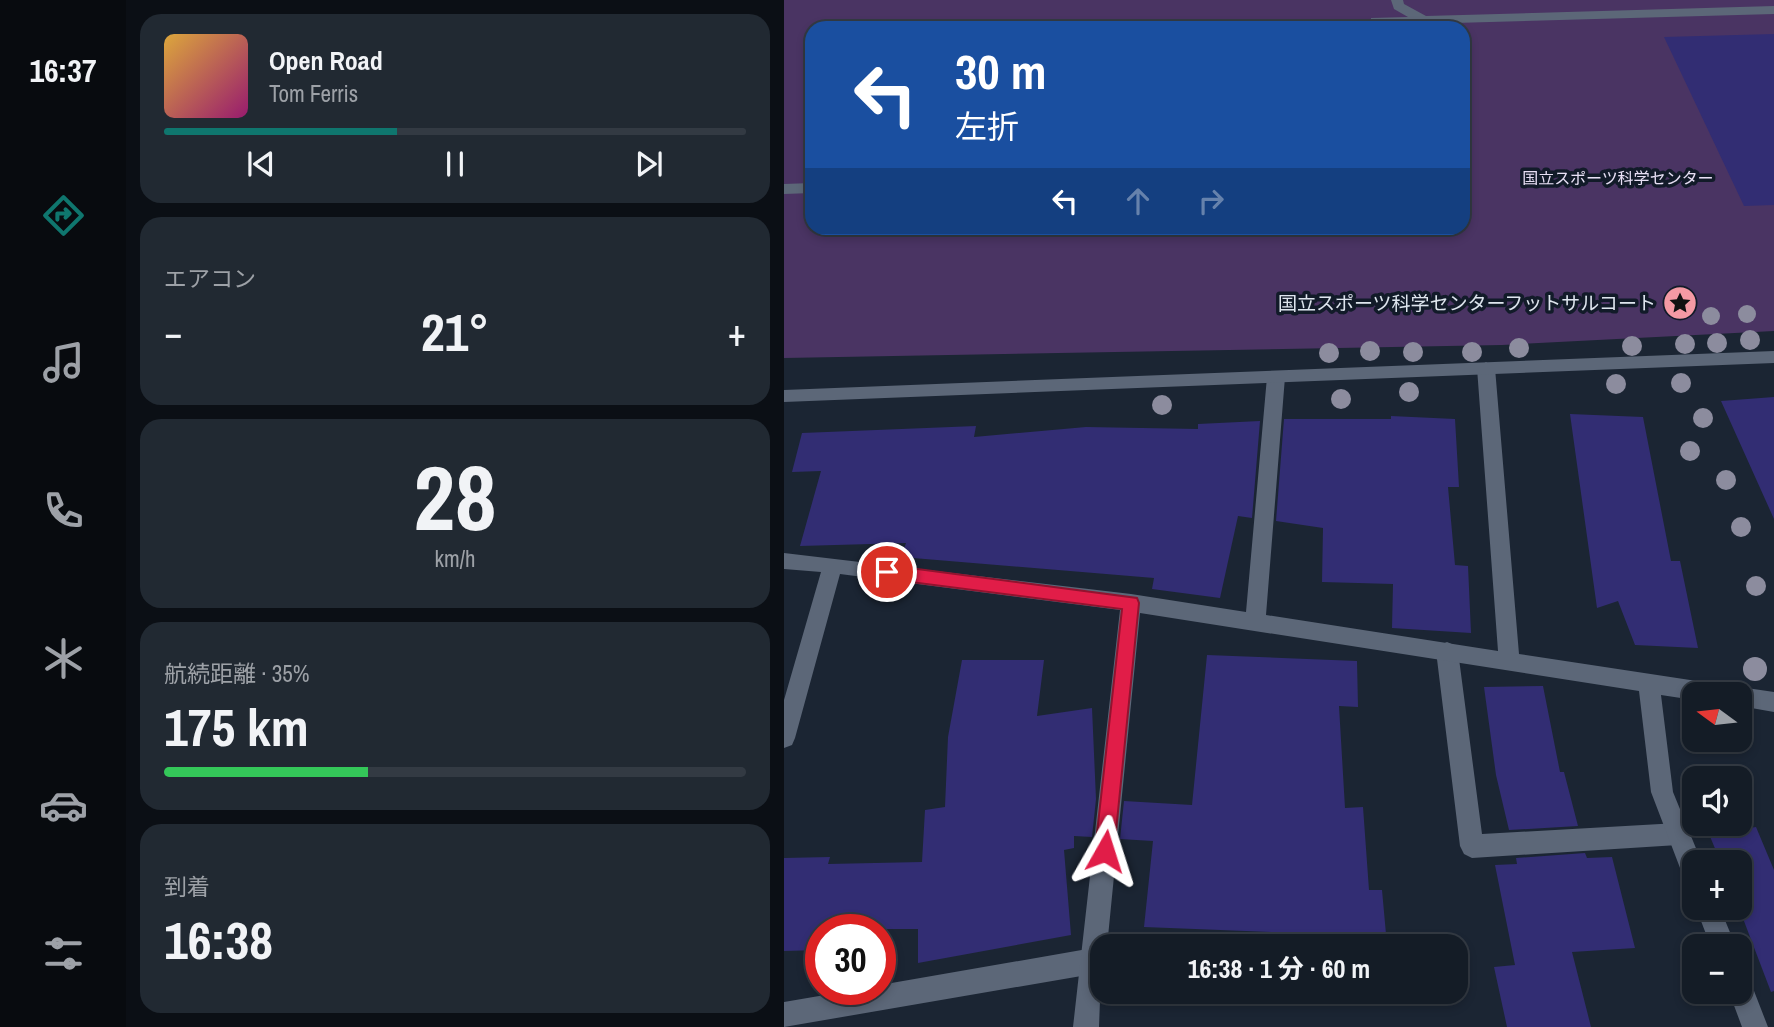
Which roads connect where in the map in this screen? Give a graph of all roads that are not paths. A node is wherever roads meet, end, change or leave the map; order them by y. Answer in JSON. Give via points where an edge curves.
{"nodes":[{"id":1,"x":1396,"y":0,"type":"edge"},
{"id":2,"x":1774,"y":10,"type":"edge"},
{"id":3,"x":1424,"y":20,"type":"junction"},
{"id":4,"x":1376,"y":21,"type":"edge"},
{"id":5,"x":805,"y":188,"type":"edge"},
{"id":6,"x":784,"y":189,"type":"edge"},
{"id":7,"x":1774,"y":357,"type":"edge"},
{"id":8,"x":1486,"y":368,"type":"junction"},
{"id":9,"x":1276,"y":377,"type":"junction"},
{"id":10,"x":784,"y":396,"type":"edge"},
{"id":11,"x":784,"y":561,"type":"edge"},
{"id":12,"x":833,"y":565,"type":"junction"},
{"id":13,"x":1131,"y":603,"type":"junction"},
{"id":14,"x":1255,"y":622,"type":"junction"},
{"id":15,"x":1447,"y":651,"type":"junction"},
{"id":16,"x":1509,"y":660,"type":"junction"},
{"id":17,"x":1649,"y":683,"type":"junction"},
{"id":18,"x":1682,"y":688,"type":"edge"},
{"id":19,"x":1752,"y":699,"type":"edge"},
{"id":20,"x":1774,"y":702,"type":"edge"},
{"id":21,"x":784,"y":738,"type":"edge"},
{"id":22,"x":1678,"y":834,"type":"junction"},
{"id":23,"x":1685,"y":850,"type":"edge"},
{"id":24,"x":1096,"y":934,"type":"edge"},
{"id":25,"x":1090,"y":962,"type":"edge"},
{"id":26,"x":1090,"y":989,"type":"edge"},
{"id":27,"x":1746,"y":1004,"type":"edge"},
{"id":28,"x":784,"y":1015,"type":"edge"},
{"id":29,"x":1086,"y":1027,"type":"edge"},
{"id":30,"x":1755,"y":1027,"type":"edge"}],
"edges":[{"from":1,"to":3,"type":"street","via":[[1398,6]]},
{"from":2,"to":3,"type":"street"},
{"from":3,"to":4,"type":"street"},
{"from":5,"to":6,"type":"street"},
{"from":7,"to":8,"type":"street"},
{"from":8,"to":9,"type":"street"},
{"from":8,"to":16,"type":"street"},
{"from":9,"to":10,"type":"street"},
{"from":9,"to":14,"type":"street"},
{"from":11,"to":12,"type":"street"},
{"from":12,"to":13,"type":"street"},
{"from":12,"to":21,"type":"street"},
{"from":13,"to":14,"type":"street"},
{"from":13,"to":24,"type":"street"},
{"from":14,"to":15,"type":"street"},
{"from":15,"to":16,"type":"street"},
{"from":15,"to":22,"type":"street","via":[[1472,846]]},
{"from":16,"to":17,"type":"street"},
{"from":17,"to":18,"type":"street"},
{"from":17,"to":22,"type":"street","via":[[1662,792]]},
{"from":19,"to":20,"type":"street"},
{"from":22,"to":23,"type":"street"},
{"from":25,"to":28,"type":"street"},
{"from":26,"to":29,"type":"street"},
{"from":27,"to":30,"type":"street"}]}
